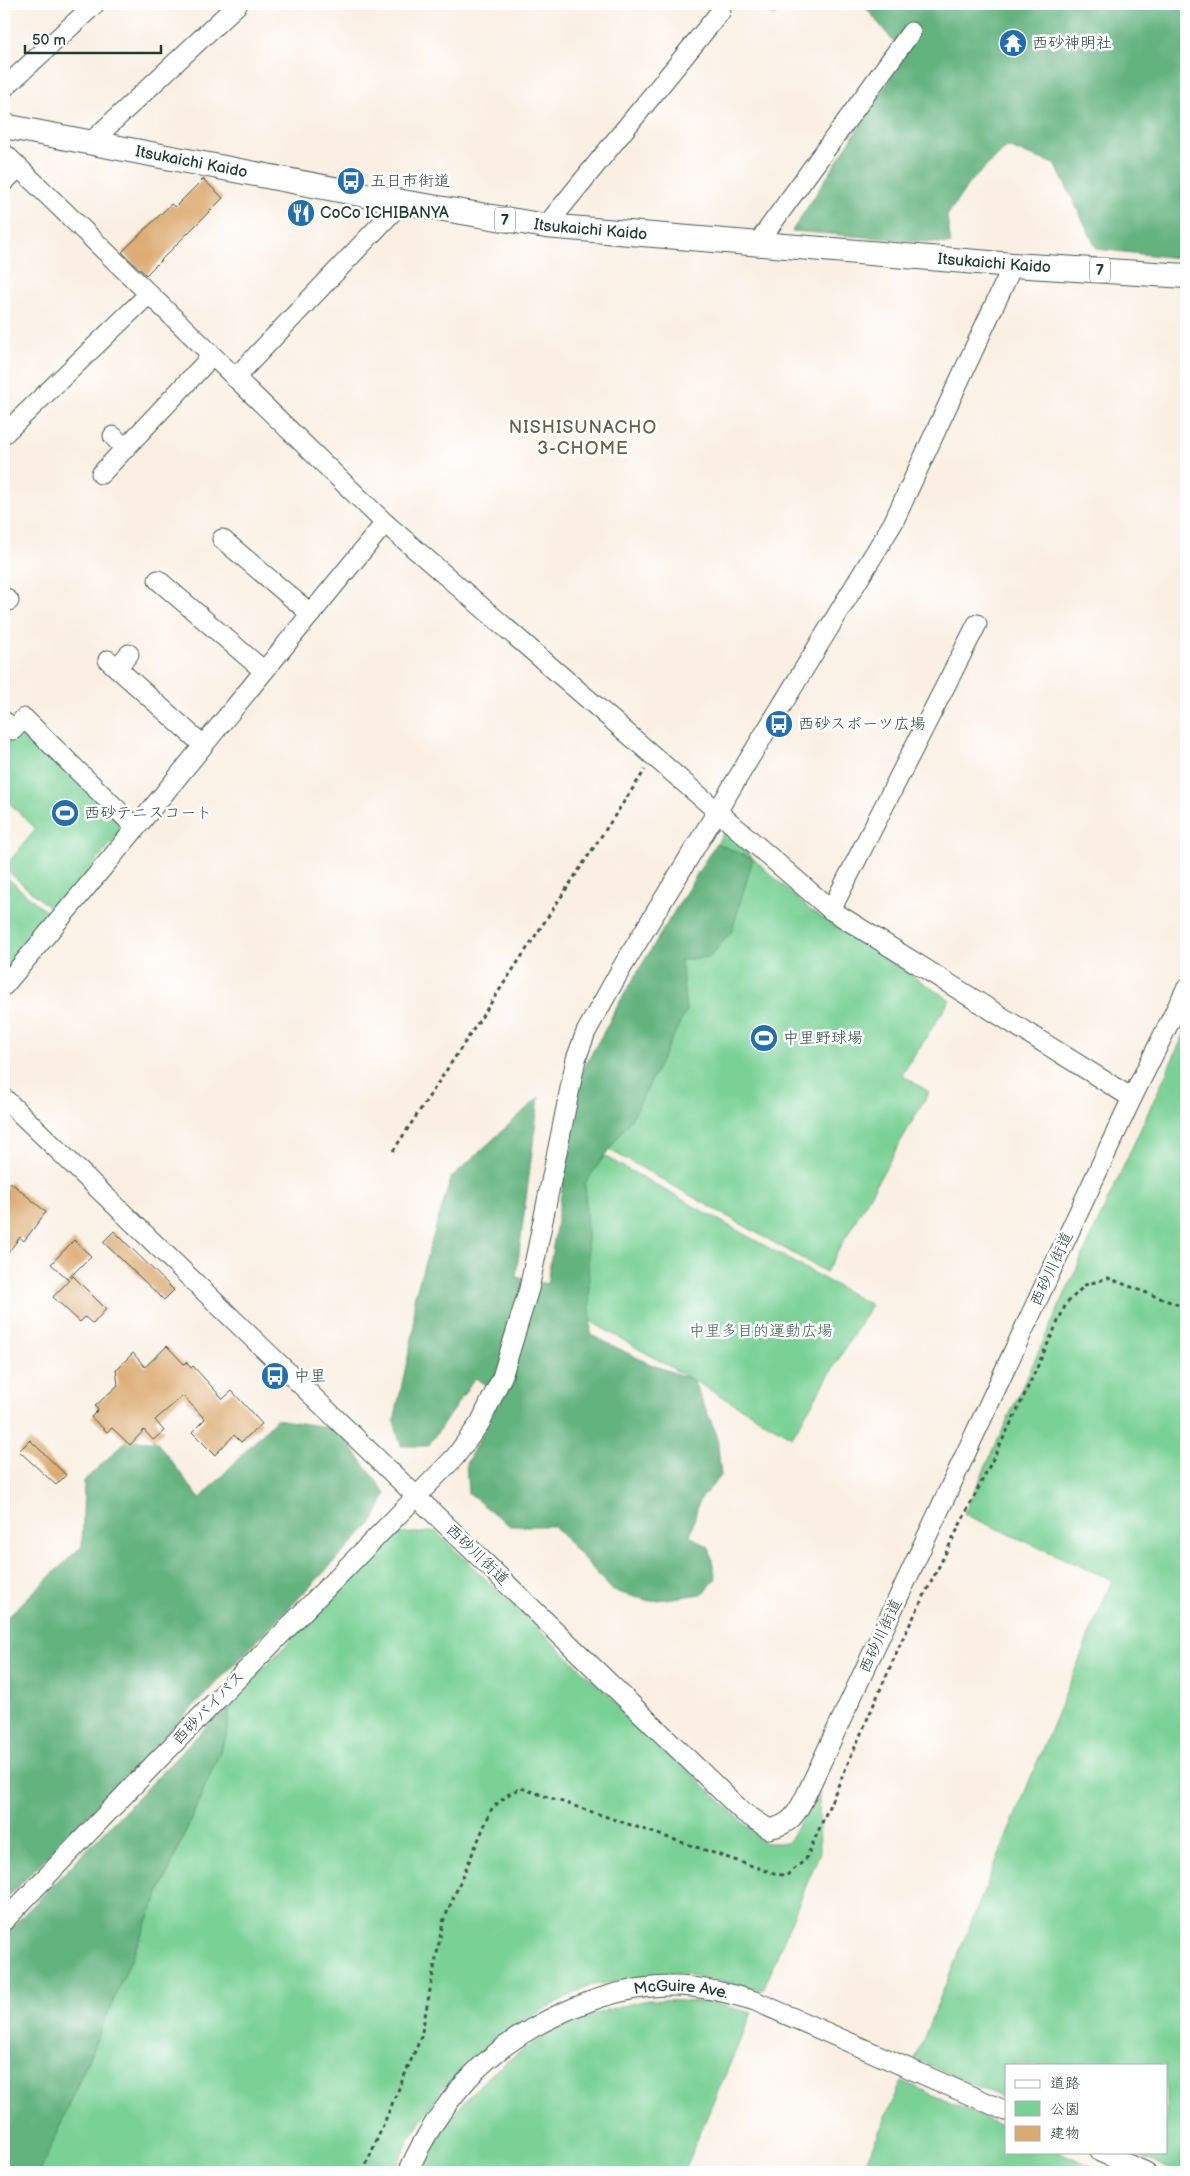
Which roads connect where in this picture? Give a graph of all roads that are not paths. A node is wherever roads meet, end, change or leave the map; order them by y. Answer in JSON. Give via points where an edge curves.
{"nodes":[{"id":1,"x":95,"y":4,"type":"edge"},
{"id":2,"x":238,"y":4,"type":"edge"},
{"id":3,"x":721,"y":11,"type":"dead end"},
{"id":4,"x":911,"y":32,"type":"dead end"},
{"id":5,"x":4,"y":88,"type":"edge"},
{"id":6,"x":4,"y":126,"type":"edge"},
{"id":7,"x":91,"y":142,"type":"junction"},
{"id":8,"x":4,"y":153,"type":"edge"},
{"id":9,"x":18,"y":167,"type":"junction"},
{"id":10,"x":4,"y":182,"type":"edge"},
{"id":11,"x":402,"y":202,"type":"junction"},
{"id":12,"x":546,"y":226,"type":"junction"},
{"id":13,"x":757,"y":244,"type":"junction"},
{"id":14,"x":1013,"y":265,"type":"junction"},
{"id":15,"x":1186,"y":276,"type":"edge"},
{"id":16,"x":148,"y":294,"type":"junction"},
{"id":17,"x":212,"y":356,"type":"junction"},
{"id":18,"x":235,"y":378,"type":"junction"},
{"id":19,"x":4,"y":434,"type":"edge"},
{"id":20,"x":102,"y":474,"type":"dead end"},
{"id":21,"x":384,"y":523,"type":"junction"},
{"id":22,"x":222,"y":539,"type":"dead end"},
{"id":23,"x":158,"y":580,"type":"dead end"},
{"id":24,"x":311,"y":614,"type":"junction"},
{"id":25,"x":977,"y":624,"type":"dead end"},
{"id":26,"x":129,"y":654,"type":"dead end"},
{"id":27,"x":264,"y":671,"type":"junction"},
{"id":28,"x":4,"y":721,"type":"edge"},
{"id":29,"x":204,"y":745,"type":"junction"},
{"id":30,"x":718,"y":812,"type":"junction"},
{"id":31,"x":136,"y":828,"type":"junction"},
{"id":32,"x":830,"y":910,"type":"junction"},
{"id":33,"x":4,"y":986,"type":"edge"},
{"id":34,"x":1186,"y":989,"type":"edge"},
{"id":35,"x":4,"y":1098,"type":"edge"},
{"id":36,"x":1132,"y":1098,"type":"junction"},
{"id":37,"x":416,"y":1496,"type":"junction"},
{"id":38,"x":4,"y":1921,"type":"edge"},
{"id":39,"x":1005,"y":2111,"type":"edge"},
{"id":40,"x":1105,"y":2154,"type":"edge"},
{"id":41,"x":408,"y":2172,"type":"edge"},
{"id":42,"x":1146,"y":2172,"type":"edge"}],
"edges":[{"from":1,"to":5,"type":"street"},
{"from":2,"to":7,"type":"street"},
{"from":3,"to":12,"type":"street"},
{"from":4,"to":13,"type":"street"},
{"from":6,"to":7,"type":"main road","name":"Itsukaichi Kaido","number":"7"},
{"from":7,"to":11,"type":"main road","name":"Itsukaichi Kaido","number":"7"},
{"from":8,"to":9,"type":"street"},
{"from":9,"to":10,"type":"street"},
{"from":9,"to":16,"type":"street"},
{"from":11,"to":12,"type":"main road","name":"Itsukaichi Kaido","number":"7"},
{"from":11,"to":18,"type":"street"},
{"from":12,"to":13,"type":"main road","name":"Itsukaichi Kaido","number":"7"},
{"from":13,"to":14,"type":"main road","name":"Itsukaichi Kaido","number":"7"},
{"from":14,"to":15,"type":"main road","name":"Itsukaichi Kaido","number":"7"},
{"from":14,"to":30,"type":"street","name":"西砂バイパス","via":[[893,523]]},
{"from":16,"to":17,"type":"street"},
{"from":16,"to":19,"type":"street"},
{"from":17,"to":18,"type":"street"},
{"from":17,"to":20,"type":"street","via":[[119,443]]},
{"from":18,"to":21,"type":"street"},
{"from":21,"to":24,"type":"street"},
{"from":21,"to":30,"type":"street"},
{"from":22,"to":24,"type":"street"},
{"from":23,"to":27,"type":"street"},
{"from":24,"to":27,"type":"street"},
{"from":25,"to":32,"type":"street"},
{"from":26,"to":29,"type":"street","via":[[112,664]]},
{"from":27,"to":29,"type":"street"},
{"from":28,"to":31,"type":"street","via":[[13,730],[24,718]]},
{"from":29,"to":31,"type":"street"},
{"from":30,"to":32,"type":"street"},
{"from":30,"to":37,"type":"street","name":"西砂バイパス","via":[[586,1032],[569,1085],[529,1289],[502,1377],[475,1430],[455,1457]]},
{"from":31,"to":33,"type":"street"},
{"from":32,"to":36,"type":"street"},
{"from":34,"to":36,"type":"street","name":"西砂川街道"},
{"from":35,"to":37,"type":"street","name":"西砂川街道"},
{"from":36,"to":37,"type":"street","name":"西砂川街道","via":[[795,1818],[783,1826],[769,1829],[743,1812]]},
{"from":37,"to":38,"type":"street","name":"西砂バイパス"},
{"from":39,"to":41,"type":"street","name":"McGuire Ave.","via":[[755,2001],[696,1988],[645,1988],[583,2004],[509,2044],[468,2079],[446,2105],[430,2128]]},
{"from":40,"to":42,"type":"street"}]}
